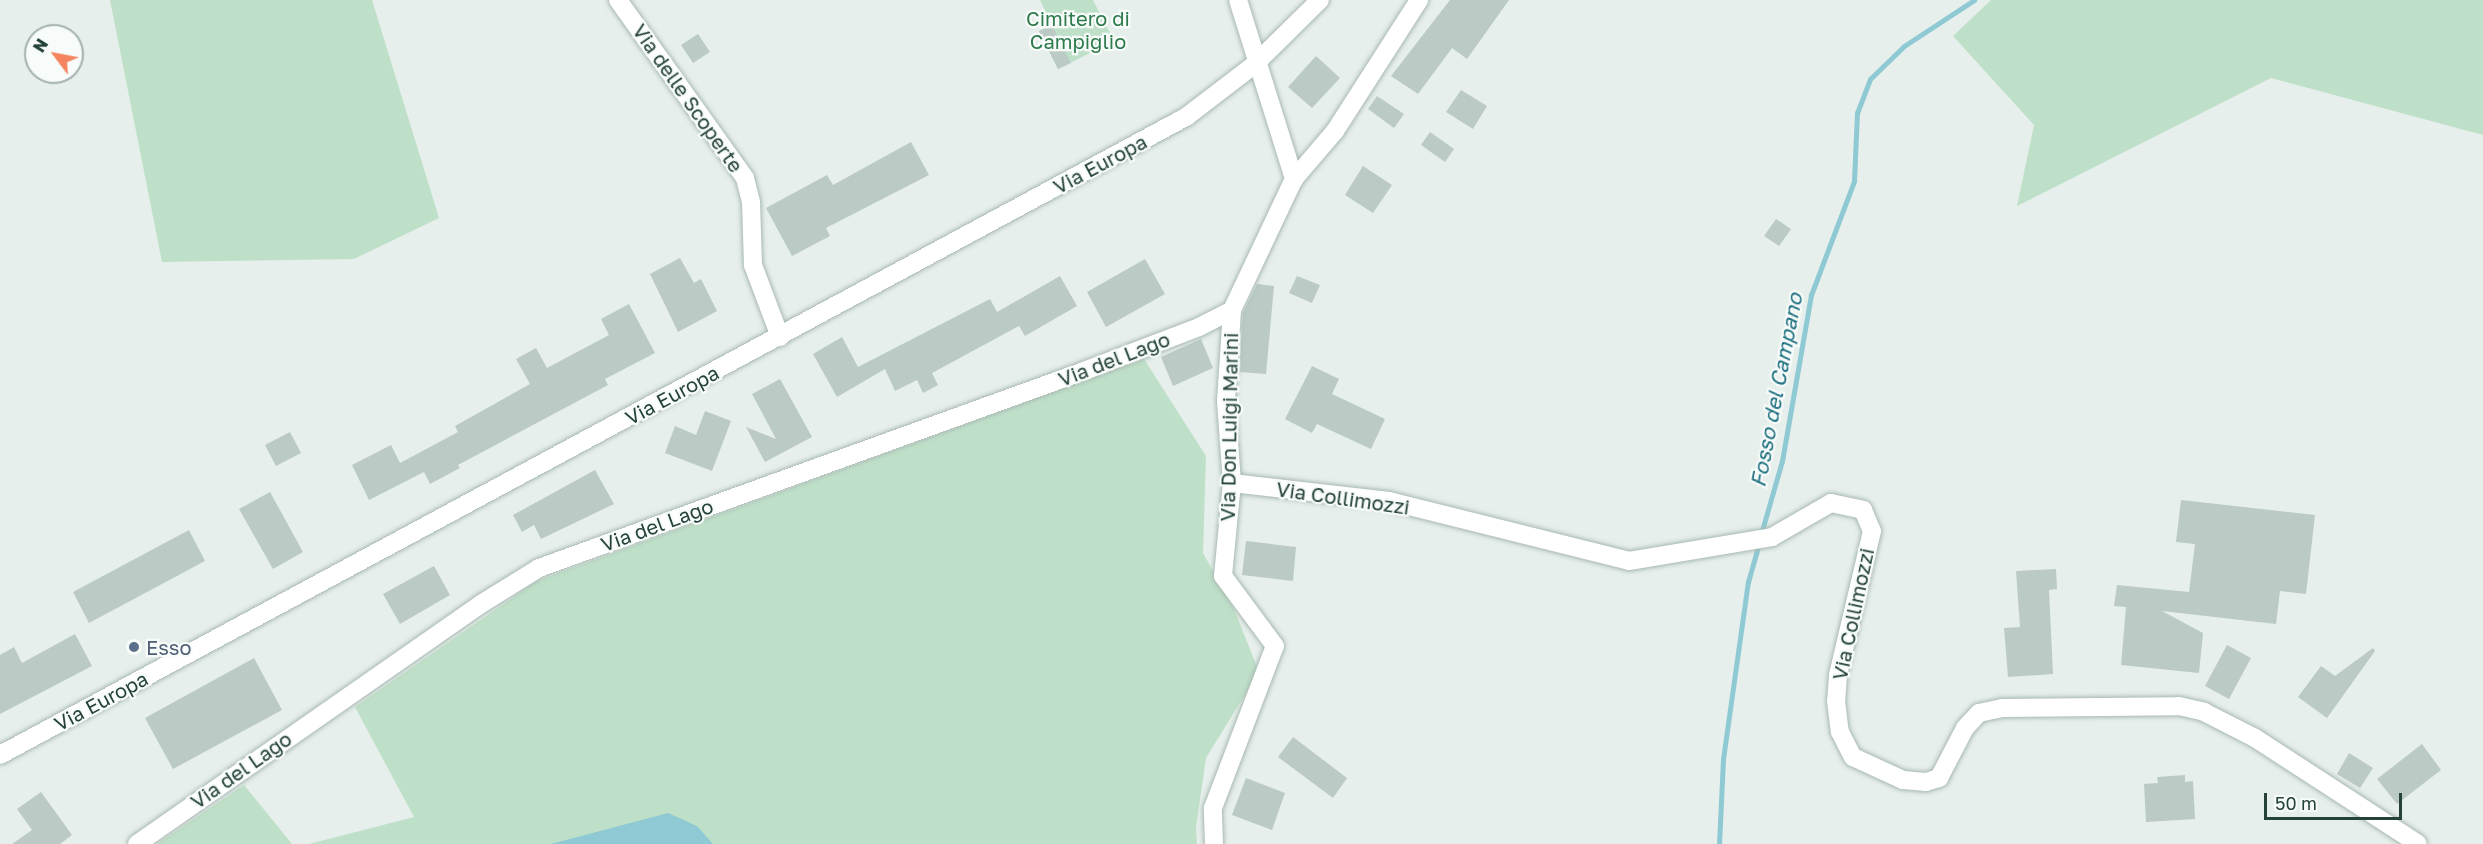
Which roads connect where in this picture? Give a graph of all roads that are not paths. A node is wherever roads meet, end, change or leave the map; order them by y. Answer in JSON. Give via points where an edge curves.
{"nodes":[{"id":1,"x":618,"y":0,"type":"edge"},
{"id":2,"x":1238,"y":0,"type":"edge"},
{"id":3,"x":1320,"y":0,"type":"edge"},
{"id":4,"x":1419,"y":0,"type":"edge"},
{"id":5,"x":1255,"y":64,"type":"junction"},
{"id":6,"x":1294,"y":179,"type":"junction"},
{"id":7,"x":1232,"y":310,"type":"junction"},
{"id":8,"x":780,"y":337,"type":"junction"},
{"id":9,"x":1232,"y":483,"type":"junction"},
{"id":10,"x":0,"y":755,"type":"edge"},
{"id":11,"x":137,"y":844,"type":"edge"},
{"id":12,"x":1214,"y":844,"type":"edge"},
{"id":13,"x":2418,"y":844,"type":"edge"}],
"edges":[{"from":1,"to":8,"type":"street","name":"Via delle Scoperte","via":[[745,178],[751,202],[753,265]]},
{"from":2,"to":5,"type":"street"},
{"from":3,"to":5,"type":"street","name":"Via Europa"},
{"from":4,"to":6,"type":"street","name":"Via Don Luigi Marini","via":[[1335,131]]},
{"from":5,"to":6,"type":"street"},
{"from":5,"to":8,"type":"street","name":"Via Europa","via":[[1186,117]]},
{"from":6,"to":7,"type":"street","name":"Via Don Luigi Marini"},
{"from":7,"to":9,"type":"street","name":"Via Don Luigi Marini","via":[[1226,401]]},
{"from":7,"to":11,"type":"street","name":"Via del Lago","via":[[1199,327],[1094,367],[540,568],[481,604]]},
{"from":8,"to":10,"type":"street","name":"Via Europa"},
{"from":9,"to":12,"type":"street","name":"Via Don Luigi Marini","via":[[1223,576],[1275,646],[1213,808]]},
{"from":9,"to":13,"type":"street","name":"Via Collimozzi","via":[[1389,501],[1629,561],[1772,537],[1832,503],[1863,510],[1872,531],[1838,675],[1836,701],[1840,732],[1853,757],[1903,780],[1926,782],[1939,778],[1965,728],[1979,713],[2179,706],[2204,712],[2255,738]]}]}
